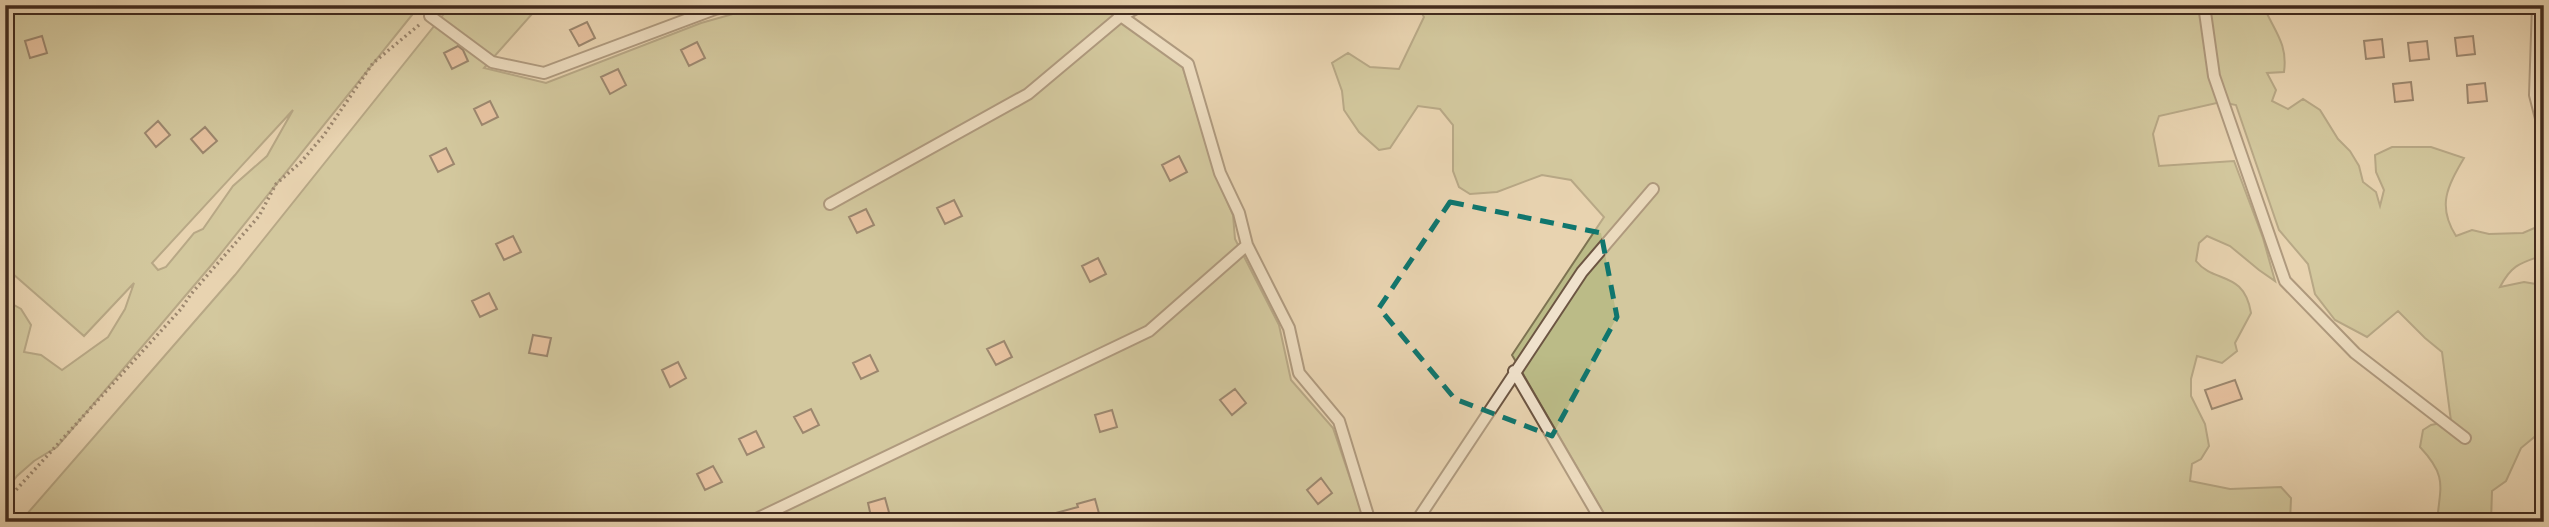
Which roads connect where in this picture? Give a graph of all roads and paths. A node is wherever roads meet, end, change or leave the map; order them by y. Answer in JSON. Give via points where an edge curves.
{"nodes":[{"id":1,"x":734,"y":5,"type":"edge"},
{"id":2,"x":1112,"y":5,"type":"edge"},
{"id":3,"x":1142,"y":5,"type":"edge"},
{"id":4,"x":2204,"y":5,"type":"edge"},
{"id":5,"x":2539,"y":5,"type":"edge"},
{"id":6,"x":1121,"y":16,"type":"junction"},
{"id":7,"x":427,"y":18,"type":"joint"},
{"id":8,"x":2544,"y":130,"type":"edge"},
{"id":9,"x":1653,"y":189,"type":"dead end"},
{"id":10,"x":830,"y":204,"type":"dead end"},
{"id":11,"x":1247,"y":245,"type":"junction"},
{"id":12,"x":1514,"y":371,"type":"junction"},
{"id":13,"x":2465,"y":438,"type":"dead end"},
{"id":14,"x":5,"y":502,"type":"edge"},
{"id":15,"x":750,"y":522,"type":"edge"},
{"id":16,"x":1370,"y":522,"type":"edge"},
{"id":17,"x":1416,"y":522,"type":"edge"},
{"id":18,"x":1602,"y":522,"type":"edge"}],
"edges":[{"from":1,"to":7,"type":"lane","via":[[544,73],[492,62]]},
{"from":2,"to":6,"type":"lane"},
{"from":3,"to":6,"type":"lane"},
{"from":4,"to":13,"type":"lane","via":[[2214,76],[2285,281],[2355,353]]},
{"from":5,"to":8,"type":"lane","via":[[2535,95]]},
{"from":6,"to":10,"type":"lane","via":[[1028,94]]},
{"from":6,"to":11,"type":"lane","via":[[1188,64]]},
{"from":7,"to":14,"type":"path","via":[[373,63],[324,135],[276,184],[252,225]]},
{"from":9,"to":12,"type":"lane","via":[[1583,272]]},
{"from":11,"to":15,"type":"lane","via":[[1149,331]]},
{"from":11,"to":16,"type":"lane","via":[[1289,328],[1299,373],[1339,421]]},
{"from":12,"to":17,"type":"lane"},
{"from":12,"to":18,"type":"lane"}]}
